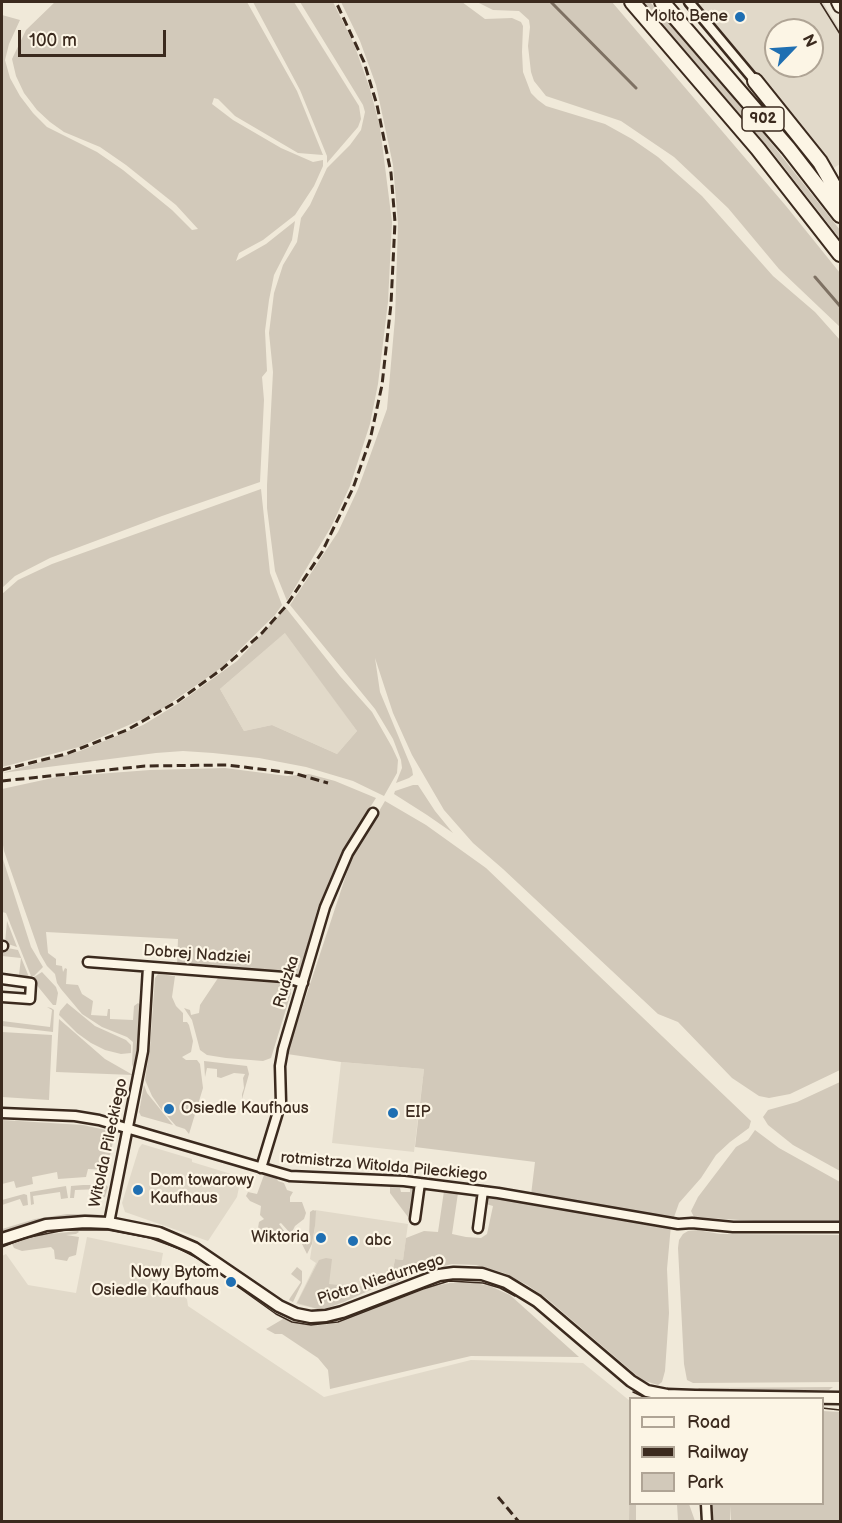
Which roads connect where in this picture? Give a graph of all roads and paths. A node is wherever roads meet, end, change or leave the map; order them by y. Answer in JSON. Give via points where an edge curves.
{"nodes":[{"id":1,"x":632,"y":2,"type":"edge"},
{"id":2,"x":662,"y":2,"type":"edge"},
{"id":3,"x":689,"y":2,"type":"edge"},
{"id":4,"x":838,"y":2,"type":"edge"},
{"id":5,"x":840,"y":6,"type":"edge"},
{"id":6,"x":755,"y":81,"type":"joint"},
{"id":7,"x":840,"y":197,"type":"edge"},
{"id":8,"x":840,"y":215,"type":"edge"},
{"id":9,"x":840,"y":254,"type":"edge"},
{"id":10,"x":373,"y":813,"type":"dead end"},
{"id":11,"x":88,"y":962,"type":"dead end"},
{"id":12,"x":148,"y":967,"type":"junction"},
{"id":13,"x":2,"y":979,"type":"edge"},
{"id":14,"x":303,"y":983,"type":"junction"},
{"id":15,"x":2,"y":997,"type":"edge"},
{"id":16,"x":2,"y":1113,"type":"edge"},
{"id":17,"x":129,"y":1128,"type":"junction"},
{"id":18,"x":261,"y":1168,"type":"junction"},
{"id":19,"x":420,"y":1183,"type":"junction"},
{"id":20,"x":483,"y":1191,"type":"junction"},
{"id":21,"x":415,"y":1219,"type":"dead end"},
{"id":22,"x":109,"y":1223,"type":"junction"},
{"id":23,"x":840,"y":1227,"type":"edge"},
{"id":24,"x":478,"y":1228,"type":"dead end"},
{"id":25,"x":2,"y":1239,"type":"edge"},
{"id":26,"x":719,"y":1397,"type":"edge"},
{"id":27,"x":840,"y":1397,"type":"edge"},
{"id":28,"x":824,"y":1398,"type":"edge"},
{"id":29,"x":706,"y":1505,"type":"edge"},
{"id":30,"x":707,"y":1521,"type":"edge"}],
"edges":[{"from":1,"to":9,"type":"main road","number":"902","via":[[758,149]]},
{"from":2,"to":8,"type":"main road","number":"902","via":[[788,148]]},
{"from":3,"to":6,"type":"street"},
{"from":4,"to":5,"type":"main road"},
{"from":6,"to":7,"type":"main road","via":[[820,162]]},
{"from":10,"to":14,"type":"street","name":"Rudzka","via":[[348,853],[325,907]]},
{"from":11,"to":12,"type":"street","name":"Dobrej Nadziei"},
{"from":12,"to":14,"type":"street","name":"Dobrej Nadziei","via":[[284,977]]},
{"from":12,"to":17,"type":"street","name":"Witolda Pileckiego","via":[[144,1046]]},
{"from":13,"to":15,"type":"street","via":[[31,983],[30,999]]},
{"from":14,"to":18,"type":"street","name":"Rudzka","via":[[283,1049],[281,1101]]},
{"from":16,"to":17,"type":"street","name":"rotmistrza Witolda Pileckiego","via":[[75,1116]]},
{"from":17,"to":18,"type":"street","name":"rotmistrza Witolda Pileckiego"},
{"from":17,"to":22,"type":"street","name":"Witolda Pileckiego"},
{"from":18,"to":19,"type":"street","name":"rotmistrza Witolda Pileckiego","via":[[294,1177]]},
{"from":19,"to":20,"type":"street","name":"rotmistrza Witolda Pileckiego"},
{"from":19,"to":21,"type":"street"},
{"from":20,"to":23,"type":"street","name":"rotmistrza Witolda Pileckiego","via":[[678,1224]]},
{"from":20,"to":24,"type":"street"},
{"from":22,"to":25,"type":"street","name":"Piotra Niedurnego","via":[[54,1224]]},
{"from":22,"to":26,"type":"street","name":"Piotra Niedurnego","via":[[159,1233],[194,1248],[279,1306],[303,1316],[331,1315],[439,1275],[487,1275],[537,1301],[647,1391]]},
{"from":27,"to":28,"type":"street","name":"Piotra Niedurnego"},
{"from":29,"to":30,"type":"street"}]}
